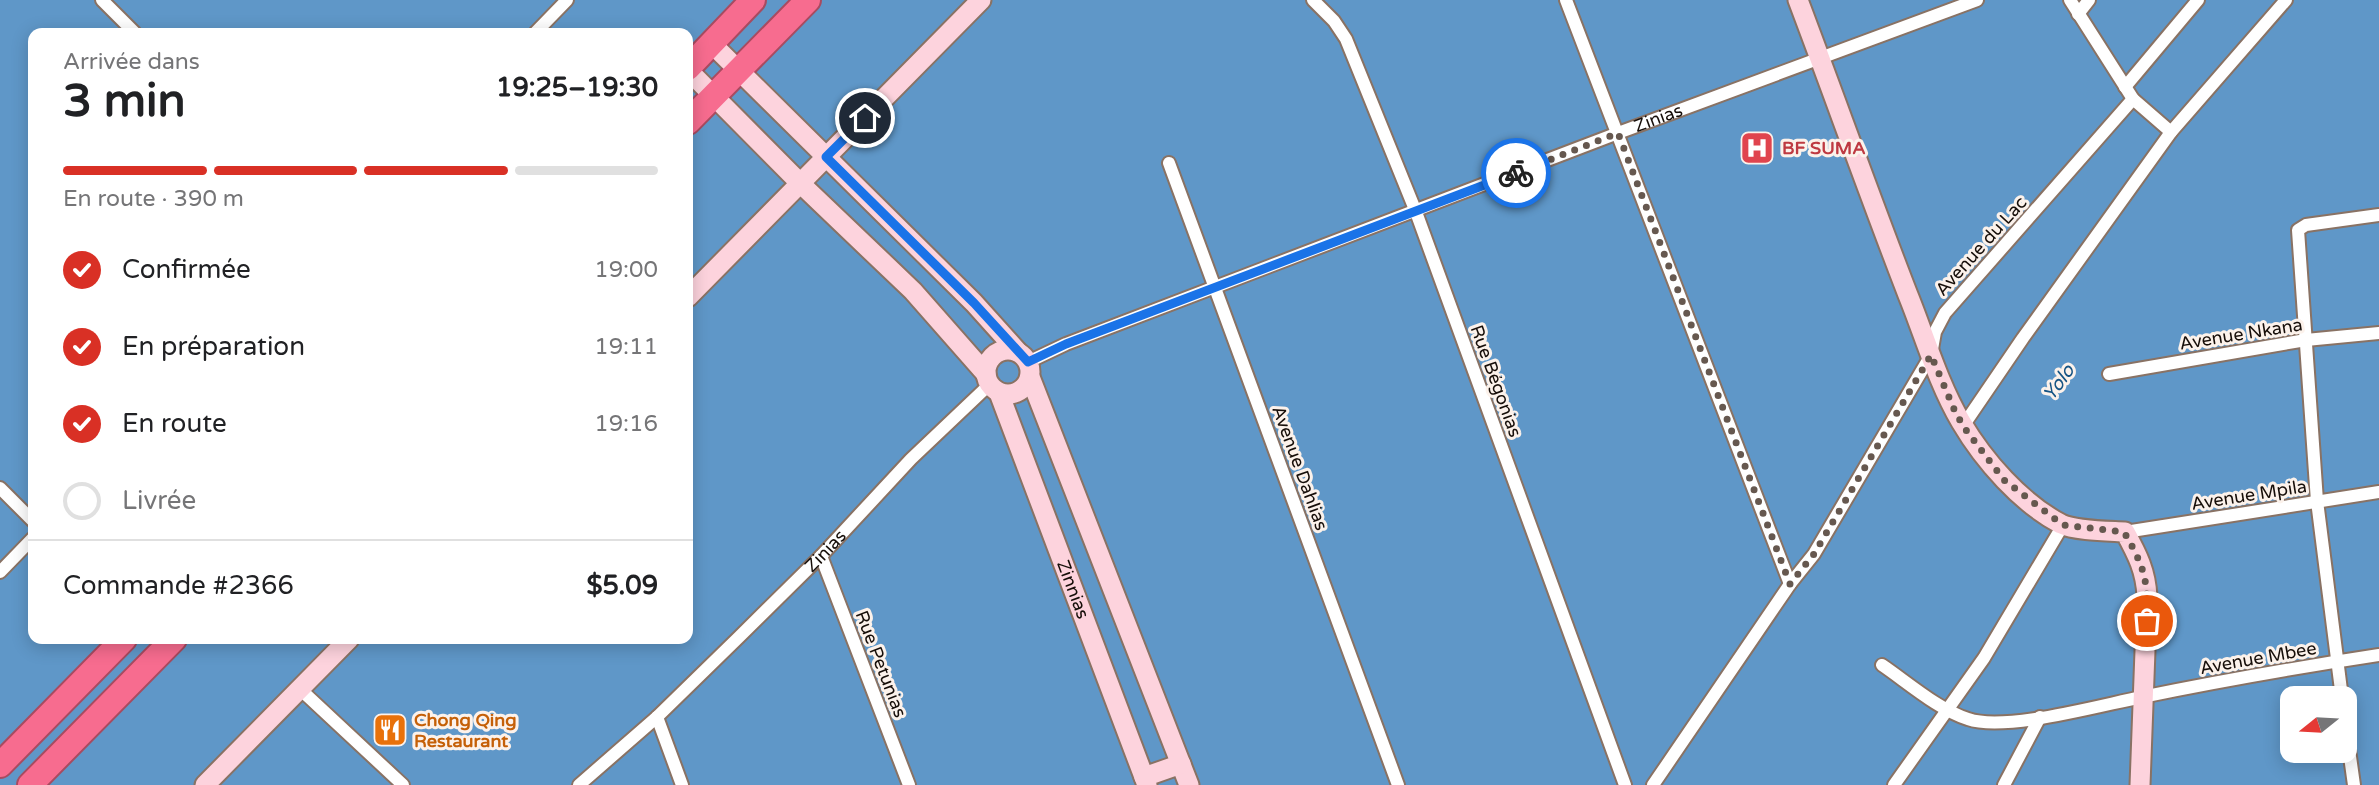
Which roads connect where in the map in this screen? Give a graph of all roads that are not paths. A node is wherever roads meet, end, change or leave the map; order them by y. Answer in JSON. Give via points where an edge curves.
{"nodes":[{"id":1,"x":102,"y":0,"type":"edge"},
{"id":2,"x":566,"y":0,"type":"edge"},
{"id":3,"x":753,"y":0,"type":"edge"},
{"id":4,"x":808,"y":0,"type":"edge"},
{"id":5,"x":981,"y":0,"type":"edge"},
{"id":6,"x":1313,"y":0,"type":"edge"},
{"id":7,"x":1566,"y":0,"type":"edge"},
{"id":8,"x":1798,"y":0,"type":"edge"},
{"id":9,"x":1977,"y":0,"type":"edge"},
{"id":10,"x":2070,"y":0,"type":"edge"},
{"id":11,"x":2089,"y":0,"type":"edge"},
{"id":12,"x":2198,"y":0,"type":"edge"},
{"id":13,"x":2286,"y":0,"type":"edge"},
{"id":14,"x":2078,"y":14,"type":"junction"},
{"id":15,"x":130,"y":28,"type":"edge"},
{"id":16,"x":540,"y":28,"type":"edge"},
{"id":17,"x":711,"y":43,"type":"junction"},
{"id":18,"x":1820,"y":59,"type":"junction"},
{"id":19,"x":693,"y":63,"type":"edge"},
{"id":20,"x":738,"y":71,"type":"junction"},
{"id":21,"x":693,"y":74,"type":"edge"},
{"id":22,"x":2125,"y":87,"type":"junction"},
{"id":23,"x":713,"y":96,"type":"junction"},
{"id":24,"x":2133,"y":99,"type":"junction"},
{"id":25,"x":693,"y":117,"type":"edge"},
{"id":26,"x":2171,"y":132,"type":"junction"},
{"id":27,"x":1618,"y":133,"type":"junction"},
{"id":28,"x":826,"y":157,"type":"junction"},
{"id":29,"x":1169,"y":163,"type":"dead end"},
{"id":30,"x":801,"y":184,"type":"junction"},
{"id":31,"x":1416,"y":212,"type":"junction"},
{"id":32,"x":2379,"y":215,"type":"edge"},
{"id":33,"x":1216,"y":288,"type":"junction"},
{"id":34,"x":693,"y":292,"type":"edge"},
{"id":35,"x":2379,"y":333,"type":"edge"},
{"id":36,"x":2306,"y":340,"type":"junction"},
{"id":37,"x":1931,"y":355,"type":"junction"},
{"id":38,"x":1026,"y":363,"type":"junction"},
{"id":39,"x":2109,"y":374,"type":"dead end"},
{"id":40,"x":991,"y":384,"type":"junction"},
{"id":41,"x":1963,"y":426,"type":"junction"},
{"id":42,"x":0,"y":488,"type":"edge"},
{"id":43,"x":2379,"y":492,"type":"edge"},
{"id":44,"x":2318,"y":502,"type":"junction"},
{"id":45,"x":28,"y":516,"type":"edge"},
{"id":46,"x":2063,"y":525,"type":"junction"},
{"id":47,"x":2124,"y":532,"type":"junction"},
{"id":48,"x":28,"y":543,"type":"edge"},
{"id":49,"x":821,"y":556,"type":"junction"},
{"id":50,"x":0,"y":572,"type":"edge"},
{"id":51,"x":1790,"y":584,"type":"junction"},
{"id":52,"x":119,"y":644,"type":"edge"},
{"id":53,"x":169,"y":644,"type":"edge"},
{"id":54,"x":344,"y":644,"type":"edge"},
{"id":55,"x":2379,"y":655,"type":"edge"},
{"id":56,"x":2337,"y":661,"type":"junction"},
{"id":57,"x":1882,"y":665,"type":"dead end"},
{"id":58,"x":2340,"y":686,"type":"edge"},
{"id":59,"x":300,"y":689,"type":"junction"},
{"id":60,"x":2144,"y":696,"type":"junction"},
{"id":61,"x":1946,"y":709,"type":"junction"},
{"id":62,"x":657,"y":717,"type":"junction"},
{"id":63,"x":2040,"y":717,"type":"junction"},
{"id":64,"x":2351,"y":763,"type":"edge"},
{"id":65,"x":1181,"y":764,"type":"junction"},
{"id":66,"x":0,"y":765,"type":"edge"},
{"id":67,"x":1146,"y":781,"type":"edge"},
{"id":68,"x":30,"y":785,"type":"edge"},
{"id":69,"x":205,"y":785,"type":"edge"},
{"id":70,"x":403,"y":785,"type":"edge"},
{"id":71,"x":579,"y":785,"type":"edge"},
{"id":72,"x":682,"y":785,"type":"edge"},
{"id":73,"x":909,"y":785,"type":"edge"},
{"id":74,"x":1189,"y":785,"type":"edge"},
{"id":75,"x":1398,"y":785,"type":"edge"},
{"id":76,"x":1625,"y":785,"type":"edge"},
{"id":77,"x":1653,"y":785,"type":"edge"},
{"id":78,"x":1894,"y":785,"type":"edge"},
{"id":79,"x":2004,"y":785,"type":"edge"},
{"id":80,"x":2140,"y":785,"type":"edge"},
{"id":81,"x":2354,"y":785,"type":"edge"}],
"edges":[{"from":1,"to":15,"type":"street"},
{"from":2,"to":16,"type":"street"},
{"from":3,"to":17,"type":"highway"},
{"from":4,"to":20,"type":"highway"},
{"from":5,"to":28,"type":"street"},
{"from":6,"to":31,"type":"street","name":"Rue Bégonias","via":[[1346,39]]},
{"from":7,"to":27,"type":"street"},
{"from":8,"to":18,"type":"street"},
{"from":9,"to":18,"type":"street","name":"Zinias"},
{"from":10,"to":14,"type":"street"},
{"from":11,"to":14,"type":"street"},
{"from":12,"to":22,"type":"street"},
{"from":13,"to":26,"type":"street"},
{"from":14,"to":22,"type":"street"},
{"from":17,"to":19,"type":"highway"},
{"from":17,"to":20,"type":"street"},
{"from":18,"to":27,"type":"street","name":"Zinias"},
{"from":18,"to":37,"type":"street"},
{"from":20,"to":23,"type":"highway"},
{"from":20,"to":28,"type":"street"},
{"from":21,"to":23,"type":"street","name":"Zinnias"},
{"from":22,"to":24,"type":"street"},
{"from":23,"to":25,"type":"highway"},
{"from":23,"to":30,"type":"street","name":"Zinnias"},
{"from":24,"to":26,"type":"street"},
{"from":24,"to":37,"type":"street","name":"Avenue du Lac","via":[[1945,313]]},
{"from":26,"to":41,"type":"street"},
{"from":27,"to":31,"type":"street","name":"Zinias"},
{"from":27,"to":51,"type":"street"},
{"from":28,"to":30,"type":"street"},
{"from":28,"to":38,"type":"street","via":[[974,303]]},
{"from":29,"to":33,"type":"street","name":"Avenue Dahlias"},
{"from":30,"to":34,"type":"street"},
{"from":30,"to":40,"type":"street","name":"Zinnias","via":[[913,290]]},
{"from":31,"to":33,"type":"street","name":"Zinias"},
{"from":31,"to":76,"type":"street","name":"Rue Bégonias"},
{"from":32,"to":36,"type":"street","via":[[2298,230]]},
{"from":33,"to":38,"type":"street","name":"Zinias"},
{"from":33,"to":75,"type":"street","name":"Avenue Dahlias"},
{"from":35,"to":36,"type":"street","name":"Avenue Nkana"},
{"from":36,"to":39,"type":"street","name":"Avenue Nkana"},
{"from":36,"to":44,"type":"street"},
{"from":37,"to":41,"type":"street"},
{"from":37,"to":51,"type":"street","name":"Avenue du Lac","via":[[1814,554]]},
{"from":38,"to":40,"type":"street","via":[[1026,386],[1019,392],[1009,394]]},
{"from":38,"to":40,"type":"street","via":[[1003,350],[996,353],[990,359]]},
{"from":38,"to":65,"type":"street"},
{"from":40,"to":49,"type":"street","name":"Zinias","via":[[911,459]]},
{"from":40,"to":67,"type":"street","name":"Zinnias"},
{"from":41,"to":46,"type":"street","via":[[2004,480]]},
{"from":42,"to":45,"type":"street"},
{"from":43,"to":44,"type":"street","name":"Avenue Mpila"},
{"from":44,"to":47,"type":"street","name":"Avenue Mpila"},
{"from":44,"to":56,"type":"street"},
{"from":46,"to":47,"type":"street"},
{"from":46,"to":61,"type":"street","via":[[1984,658]]},
{"from":47,"to":60,"type":"street","via":[[2146,578]]},
{"from":48,"to":50,"type":"street"},
{"from":49,"to":62,"type":"street","name":"Zinias"},
{"from":49,"to":73,"type":"street","name":"Rue Petunias"},
{"from":51,"to":77,"type":"street","name":"Avenue du Lac"},
{"from":52,"to":66,"type":"highway"},
{"from":53,"to":68,"type":"highway"},
{"from":54,"to":59,"type":"street"},
{"from":55,"to":56,"type":"street","name":"Avenue Mbee"},
{"from":56,"to":58,"type":"street"},
{"from":56,"to":60,"type":"street","name":"Avenue Mbee"},
{"from":57,"to":61,"type":"street","name":"Avenue Mbee"},
{"from":59,"to":69,"type":"street"},
{"from":59,"to":70,"type":"street"},
{"from":60,"to":63,"type":"street","name":"Avenue Mbee"},
{"from":60,"to":80,"type":"street"},
{"from":61,"to":63,"type":"street","name":"Avenue Mbee","via":[[1990,724]]},
{"from":61,"to":78,"type":"street"},
{"from":62,"to":71,"type":"street","name":"Zinias"},
{"from":62,"to":72,"type":"street"},
{"from":63,"to":79,"type":"street"},
{"from":64,"to":81,"type":"street"},
{"from":65,"to":67,"type":"street"},
{"from":65,"to":74,"type":"street"}]}
